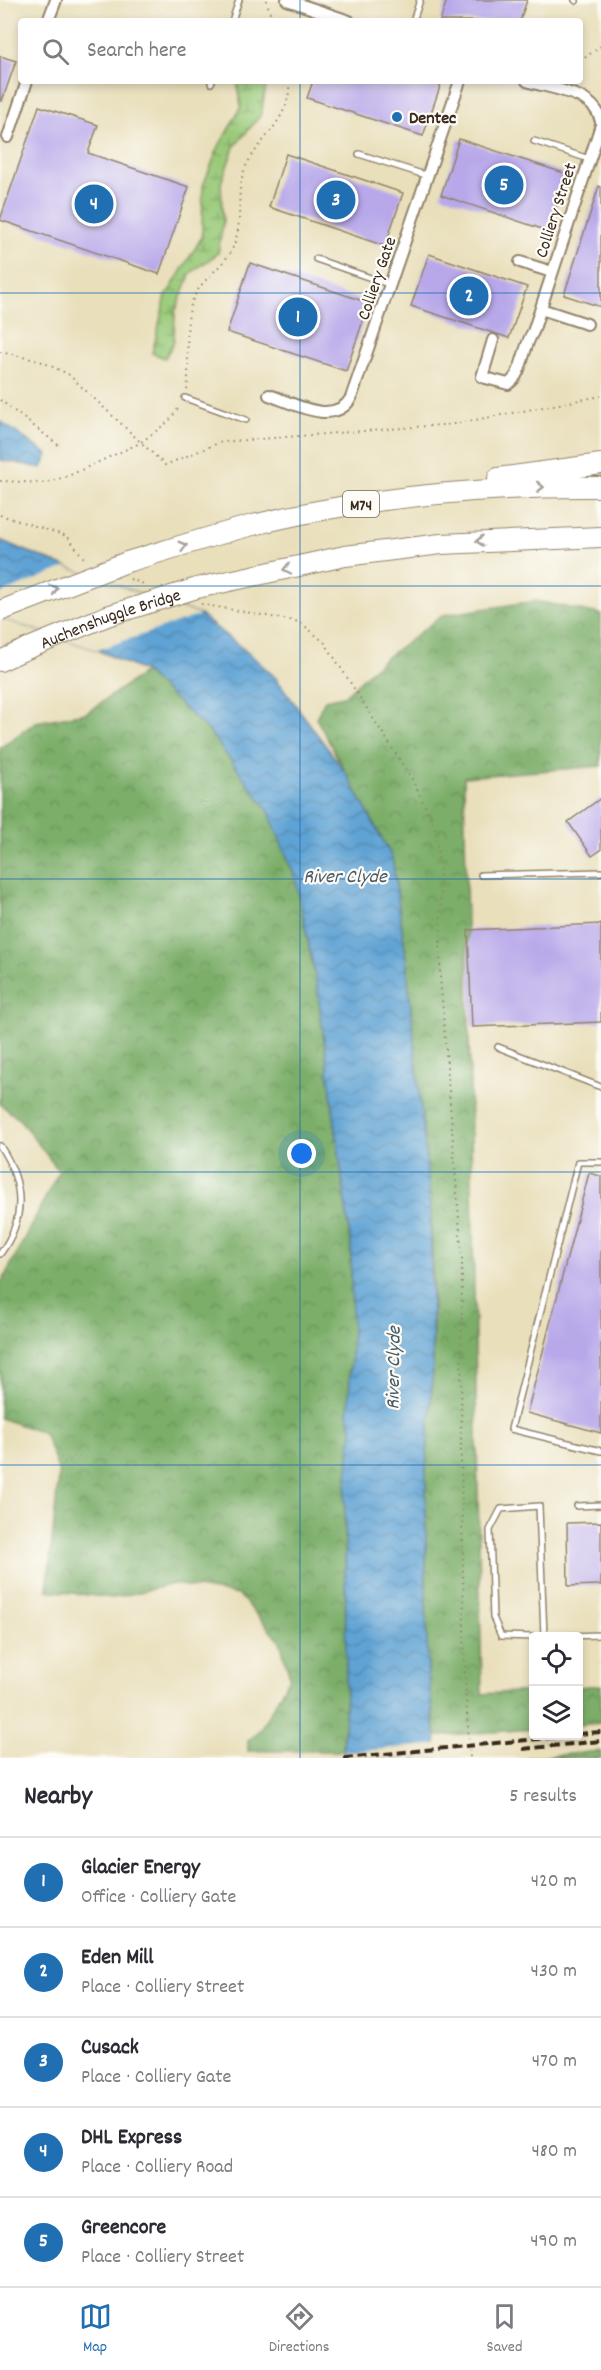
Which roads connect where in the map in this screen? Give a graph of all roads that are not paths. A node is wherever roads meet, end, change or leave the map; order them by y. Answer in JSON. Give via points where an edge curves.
{"nodes":[{"id":1,"x":56,"y":0,"type":"edge"},
{"id":2,"x":239,"y":0,"type":"edge"},
{"id":3,"x":288,"y":0,"type":"edge"},
{"id":4,"x":420,"y":0,"type":"edge"},
{"id":5,"x":49,"y":18,"type":"edge"},
{"id":6,"x":233,"y":18,"type":"edge"},
{"id":7,"x":340,"y":18,"type":"edge"},
{"id":8,"x":413,"y":18,"type":"edge"},
{"id":9,"x":26,"y":84,"type":"edge"},
{"id":10,"x":459,"y":84,"type":"edge"},
{"id":11,"x":537,"y":84,"type":"edge"},
{"id":12,"x":601,"y":119,"type":"edge"},
{"id":13,"x":4,"y":136,"type":"edge"},
{"id":14,"x":534,"y":141,"type":"dead end"},
{"id":15,"x":358,"y":154,"type":"dead end"},
{"id":16,"x":590,"y":160,"type":"junction"},
{"id":17,"x":429,"y":176,"type":"junction"},
{"id":18,"x":316,"y":259,"type":"dead end"},
{"id":19,"x":520,"y":262,"type":"dead end"},
{"id":20,"x":552,"y":272,"type":"junction"},
{"id":21,"x":391,"y":285,"type":"junction"},
{"id":22,"x":541,"y":309,"type":"junction"},
{"id":23,"x":587,"y":324,"type":"dead end"},
{"id":24,"x":493,"y":340,"type":"dead end"},
{"id":25,"x":269,"y":395,"type":"dead end"},
{"id":26,"x":185,"y":398,"type":"road end"},
{"id":27,"x":246,"y":420,"type":"dead end"},
{"id":28,"x":601,"y":464,"type":"edge"},
{"id":29,"x":601,"y":487,"type":"edge"},
{"id":30,"x":389,"y":499,"type":"junction"},
{"id":31,"x":601,"y":537,"type":"edge"},
{"id":32,"x":508,"y":539,"type":"junction"},
{"id":33,"x":601,"y":550,"type":"edge"},
{"id":34,"x":0,"y":611,"type":"edge"},
{"id":35,"x":0,"y":661,"type":"edge"},
{"id":36,"x":601,"y":872,"type":"edge"},
{"id":37,"x":481,"y":875,"type":"dead end"},
{"id":38,"x":498,"y":1047,"type":"dead end"},
{"id":39,"x":601,"y":1088,"type":"edge"},
{"id":40,"x":0,"y":1146,"type":"edge"},
{"id":41,"x":601,"y":1162,"type":"edge"},
{"id":42,"x":0,"y":1254,"type":"edge"},
{"id":43,"x":601,"y":1451,"type":"edge"},
{"id":44,"x":601,"y":1505,"type":"edge"},
{"id":45,"x":577,"y":1506,"type":"dead end"},
{"id":46,"x":544,"y":1632,"type":"edge"},
{"id":47,"x":601,"y":1635,"type":"edge"},
{"id":48,"x":583,"y":1636,"type":"edge"},
{"id":49,"x":529,"y":1637,"type":"edge"}],
"edges":[{"from":1,"to":5,"type":"street"},
{"from":2,"to":6,"type":"lane"},
{"from":3,"to":7,"type":"street"},
{"from":4,"to":8,"type":"lane"},
{"from":9,"to":13,"type":"street"},
{"from":10,"to":17,"type":"street","name":"Colliery Gate"},
{"from":11,"to":12,"type":"street","name":"Colliery Street","via":[[585,99]]},
{"from":12,"to":16,"type":"street","name":"Colliery Street"},
{"from":14,"to":16,"type":"lane"},
{"from":15,"to":17,"type":"lane"},
{"from":16,"to":20,"type":"street","name":"Colliery Street"},
{"from":17,"to":21,"type":"street","name":"Colliery Gate"},
{"from":18,"to":21,"type":"lane"},
{"from":19,"to":20,"type":"street","name":"Colliery Street"},
{"from":20,"to":22,"type":"street","name":"Colliery Street"},
{"from":21,"to":25,"type":"street","name":"Colliery Gate","via":[[347,405],[329,413]]},
{"from":22,"to":23,"type":"street"},
{"from":22,"to":24,"type":"street","name":"Colliery Street","via":[[515,379],[508,384],[482,377]]},
{"from":26,"to":27,"type":"lane"},
{"from":28,"to":30,"type":"highway","number":"M74","via":[[526,472]]},
{"from":30,"to":29,"type":"highway","number":"M74","one_way":true,"via":[[517,486]]},
{"from":34,"to":30,"type":"highway","number":"M74","one_way":true,"bridge":true,"via":[[251,526]]},
{"from":31,"to":32,"type":"highway"},
{"from":32,"to":33,"type":"highway"},
{"from":32,"to":35,"type":"highway","name":"Auchenshuggle Bridge","one_way":true,"bridge":true,"via":[[345,556],[107,616]]},
{"from":36,"to":37,"type":"lane"},
{"from":38,"to":39,"type":"lane"},
{"from":40,"to":42,"type":"lane","via":[[14,1166],[21,1202],[11,1240]]},
{"from":41,"to":43,"type":"lane","via":[[578,1162],[512,1429]]},
{"from":44,"to":45,"type":"lane"},
{"from":46,"to":49,"type":"lane","via":[[538,1506],[501,1509],[490,1530],[493,1617],[501,1636]]},
{"from":47,"to":48,"type":"lane"}]}
